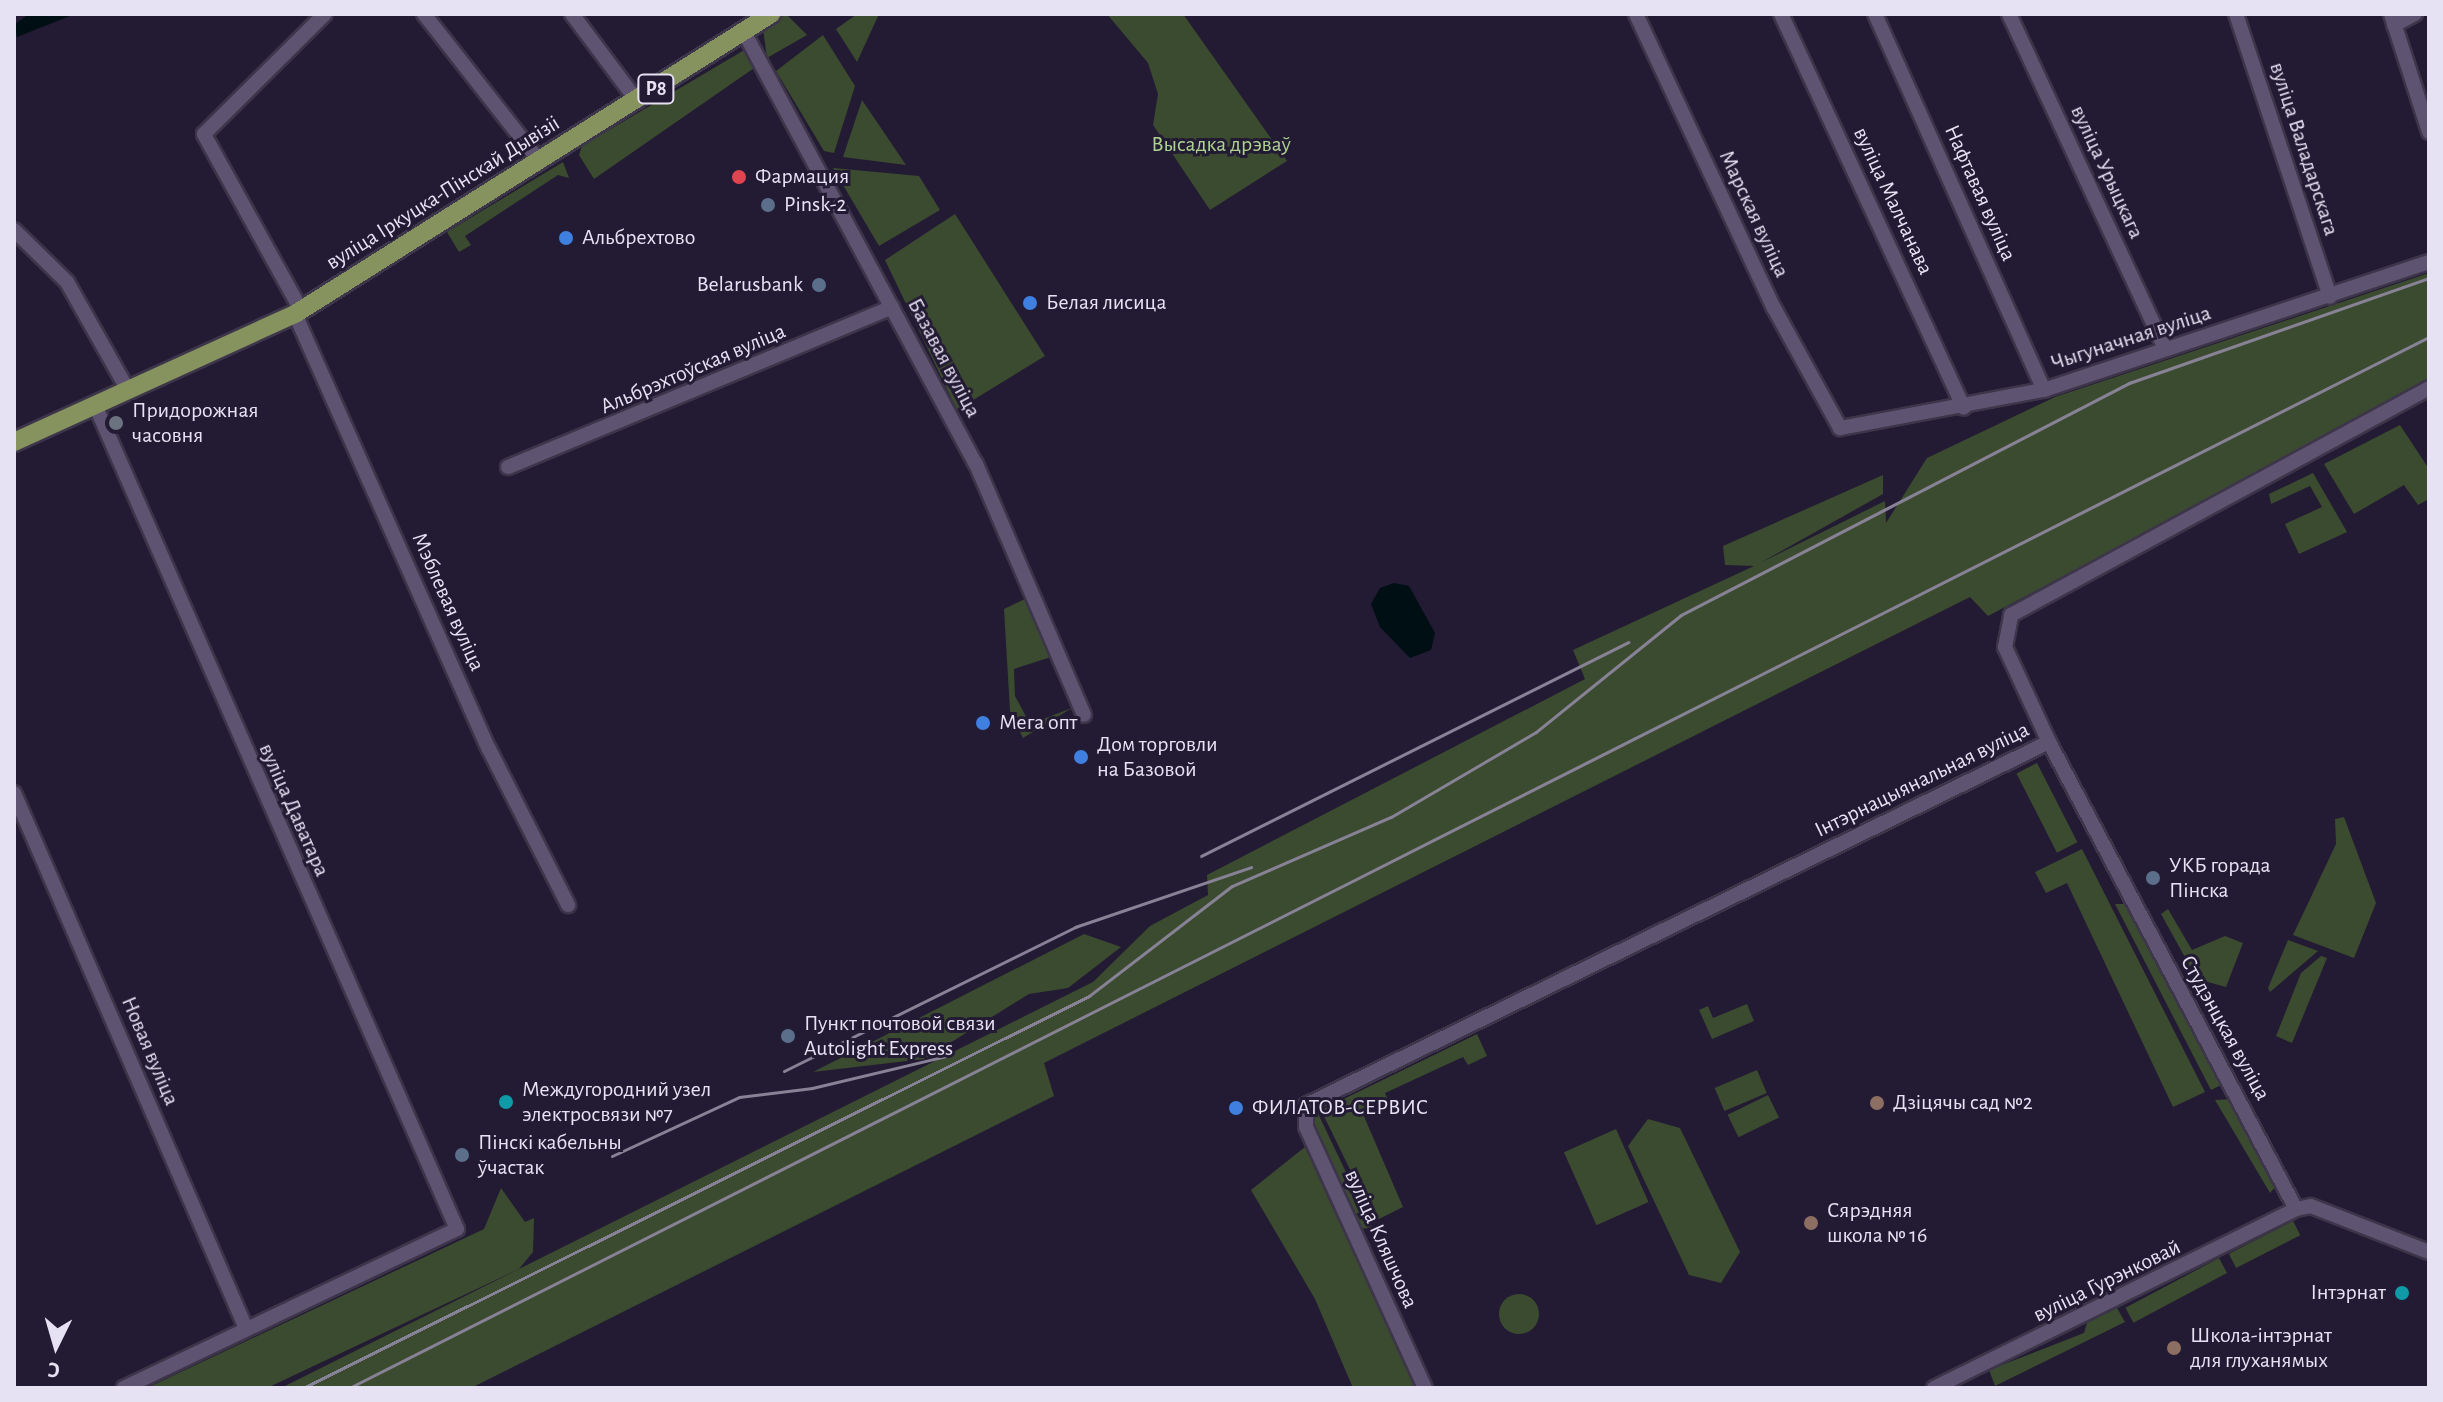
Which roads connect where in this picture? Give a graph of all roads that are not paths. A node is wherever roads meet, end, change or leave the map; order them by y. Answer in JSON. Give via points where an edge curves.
{"nodes":[{"id":1,"x":325,"y":14,"type":"edge"},
{"id":2,"x":424,"y":14,"type":"edge"},
{"id":3,"x":572,"y":14,"type":"edge"},
{"id":4,"x":771,"y":14,"type":"edge"},
{"id":5,"x":1636,"y":14,"type":"edge"},
{"id":6,"x":1781,"y":14,"type":"edge"},
{"id":7,"x":1875,"y":14,"type":"edge"},
{"id":8,"x":2009,"y":14,"type":"edge"},
{"id":9,"x":2236,"y":14,"type":"edge"},
{"id":10,"x":2415,"y":14,"type":"edge"},
{"id":11,"x":2393,"y":20,"type":"edge"},
{"id":12,"x":744,"y":32,"type":"junction"},
{"id":13,"x":637,"y":101,"type":"junction"},
{"id":14,"x":2429,"y":132,"type":"edge"},
{"id":15,"x":540,"y":162,"type":"junction"},
{"id":16,"x":14,"y":230,"type":"edge"},
{"id":17,"x":2429,"y":262,"type":"edge"},
{"id":18,"x":2330,"y":297,"type":"junction"},
{"id":19,"x":892,"y":307,"type":"junction"},
{"id":20,"x":298,"y":312,"type":"junction"},
{"id":21,"x":2165,"y":348,"type":"junction"},
{"id":22,"x":2429,"y":388,"type":"edge"},
{"id":23,"x":2044,"y":390,"type":"junction"},
{"id":24,"x":129,"y":392,"type":"junction"},
{"id":25,"x":1964,"y":408,"type":"junction"},
{"id":26,"x":90,"y":410,"type":"junction"},
{"id":27,"x":1840,"y":428,"type":"joint"},
{"id":28,"x":14,"y":442,"type":"edge"},
{"id":29,"x":508,"y":467,"type":"dead end"},
{"id":30,"x":1084,"y":715,"type":"dead end"},
{"id":31,"x":2049,"y":742,"type":"junction"},
{"id":32,"x":14,"y":793,"type":"edge"},
{"id":33,"x":568,"y":905,"type":"dead end"},
{"id":34,"x":1306,"y":1105,"type":"joint"},
{"id":35,"x":2296,"y":1209,"type":"junction"},
{"id":36,"x":2429,"y":1252,"type":"edge"},
{"id":37,"x":245,"y":1326,"type":"junction"},
{"id":38,"x":124,"y":1388,"type":"edge"},
{"id":39,"x":1425,"y":1388,"type":"edge"},
{"id":40,"x":1934,"y":1388,"type":"edge"}],
"edges":[{"from":1,"to":20,"type":"street","name":"Мэблевая вуліца","via":[[204,134]]},
{"from":2,"to":15,"type":"street"},
{"from":3,"to":13,"type":"street"},
{"from":4,"to":12,"type":"main road","name":"вуліца Іркуцка-Пінскай Дывізіі","number":"Р8"},
{"from":5,"to":27,"type":"street","name":"Марская вуліца","via":[[1774,308]]},
{"from":6,"to":25,"type":"street","name":"вуліца Малчанава"},
{"from":7,"to":23,"type":"street","name":"Нафтавая вуліца"},
{"from":8,"to":21,"type":"street","name":"вуліца Урыцкага"},
{"from":9,"to":18,"type":"street","name":"вуліца Валадарскага"},
{"from":10,"to":11,"type":"street"},
{"from":11,"to":14,"type":"street"},
{"from":12,"to":13,"type":"main road","name":"вуліца Іркуцка-Пінскай Дывізіі","number":"Р8"},
{"from":12,"to":19,"type":"street","name":"Базавая вуліца"},
{"from":13,"to":15,"type":"main road","name":"вуліца Іркуцка-Пінскай Дывізіі","number":"Р8"},
{"from":15,"to":20,"type":"main road","name":"вуліца Іркуцка-Пінскай Дывізіі","number":"Р8"},
{"from":16,"to":24,"type":"street","via":[[67,282]]},
{"from":17,"to":18,"type":"street","name":"Чыгуначная вуліца"},
{"from":18,"to":21,"type":"street","name":"Чыгуначная вуліца"},
{"from":19,"to":29,"type":"street","name":"Альбрэхтоўская вуліца"},
{"from":19,"to":30,"type":"street","name":"Базавая вуліца","via":[[976,464]]},
{"from":20,"to":24,"type":"main road","name":"вуліца Іркуцка-Пінскай Дывізіі","number":"Р8"},
{"from":20,"to":33,"type":"street","name":"Мэблевая вуліца","via":[[489,749]]},
{"from":21,"to":23,"type":"street","name":"Чыгуначная вуліца"},
{"from":22,"to":31,"type":"street","name":"Інтэрнацыянальная вуліца","via":[[2011,615],[2005,647]]},
{"from":23,"to":25,"type":"street","name":"Чыгуначная вуліца"},
{"from":24,"to":26,"type":"main road","number":"Р8"},
{"from":25,"to":27,"type":"street","name":"Чыгуначная вуліца"},
{"from":26,"to":28,"type":"main road","number":"Р8"},
{"from":26,"to":37,"type":"street","name":"вуліца Даватара","via":[[457,1229]]},
{"from":31,"to":34,"type":"street","name":"Інтэрнацыянальная вуліца"},
{"from":31,"to":35,"type":"street","name":"Студэнцкая вуліца"},
{"from":32,"to":37,"type":"street","name":"Новая вуліца"},
{"from":34,"to":39,"type":"street","name":"вуліца Кляшчова","via":[[1306,1127]]},
{"from":35,"to":36,"type":"street","via":[[2311,1206]]},
{"from":35,"to":40,"type":"street","name":"вуліца Гурэнковай"},
{"from":37,"to":38,"type":"street"}]}
